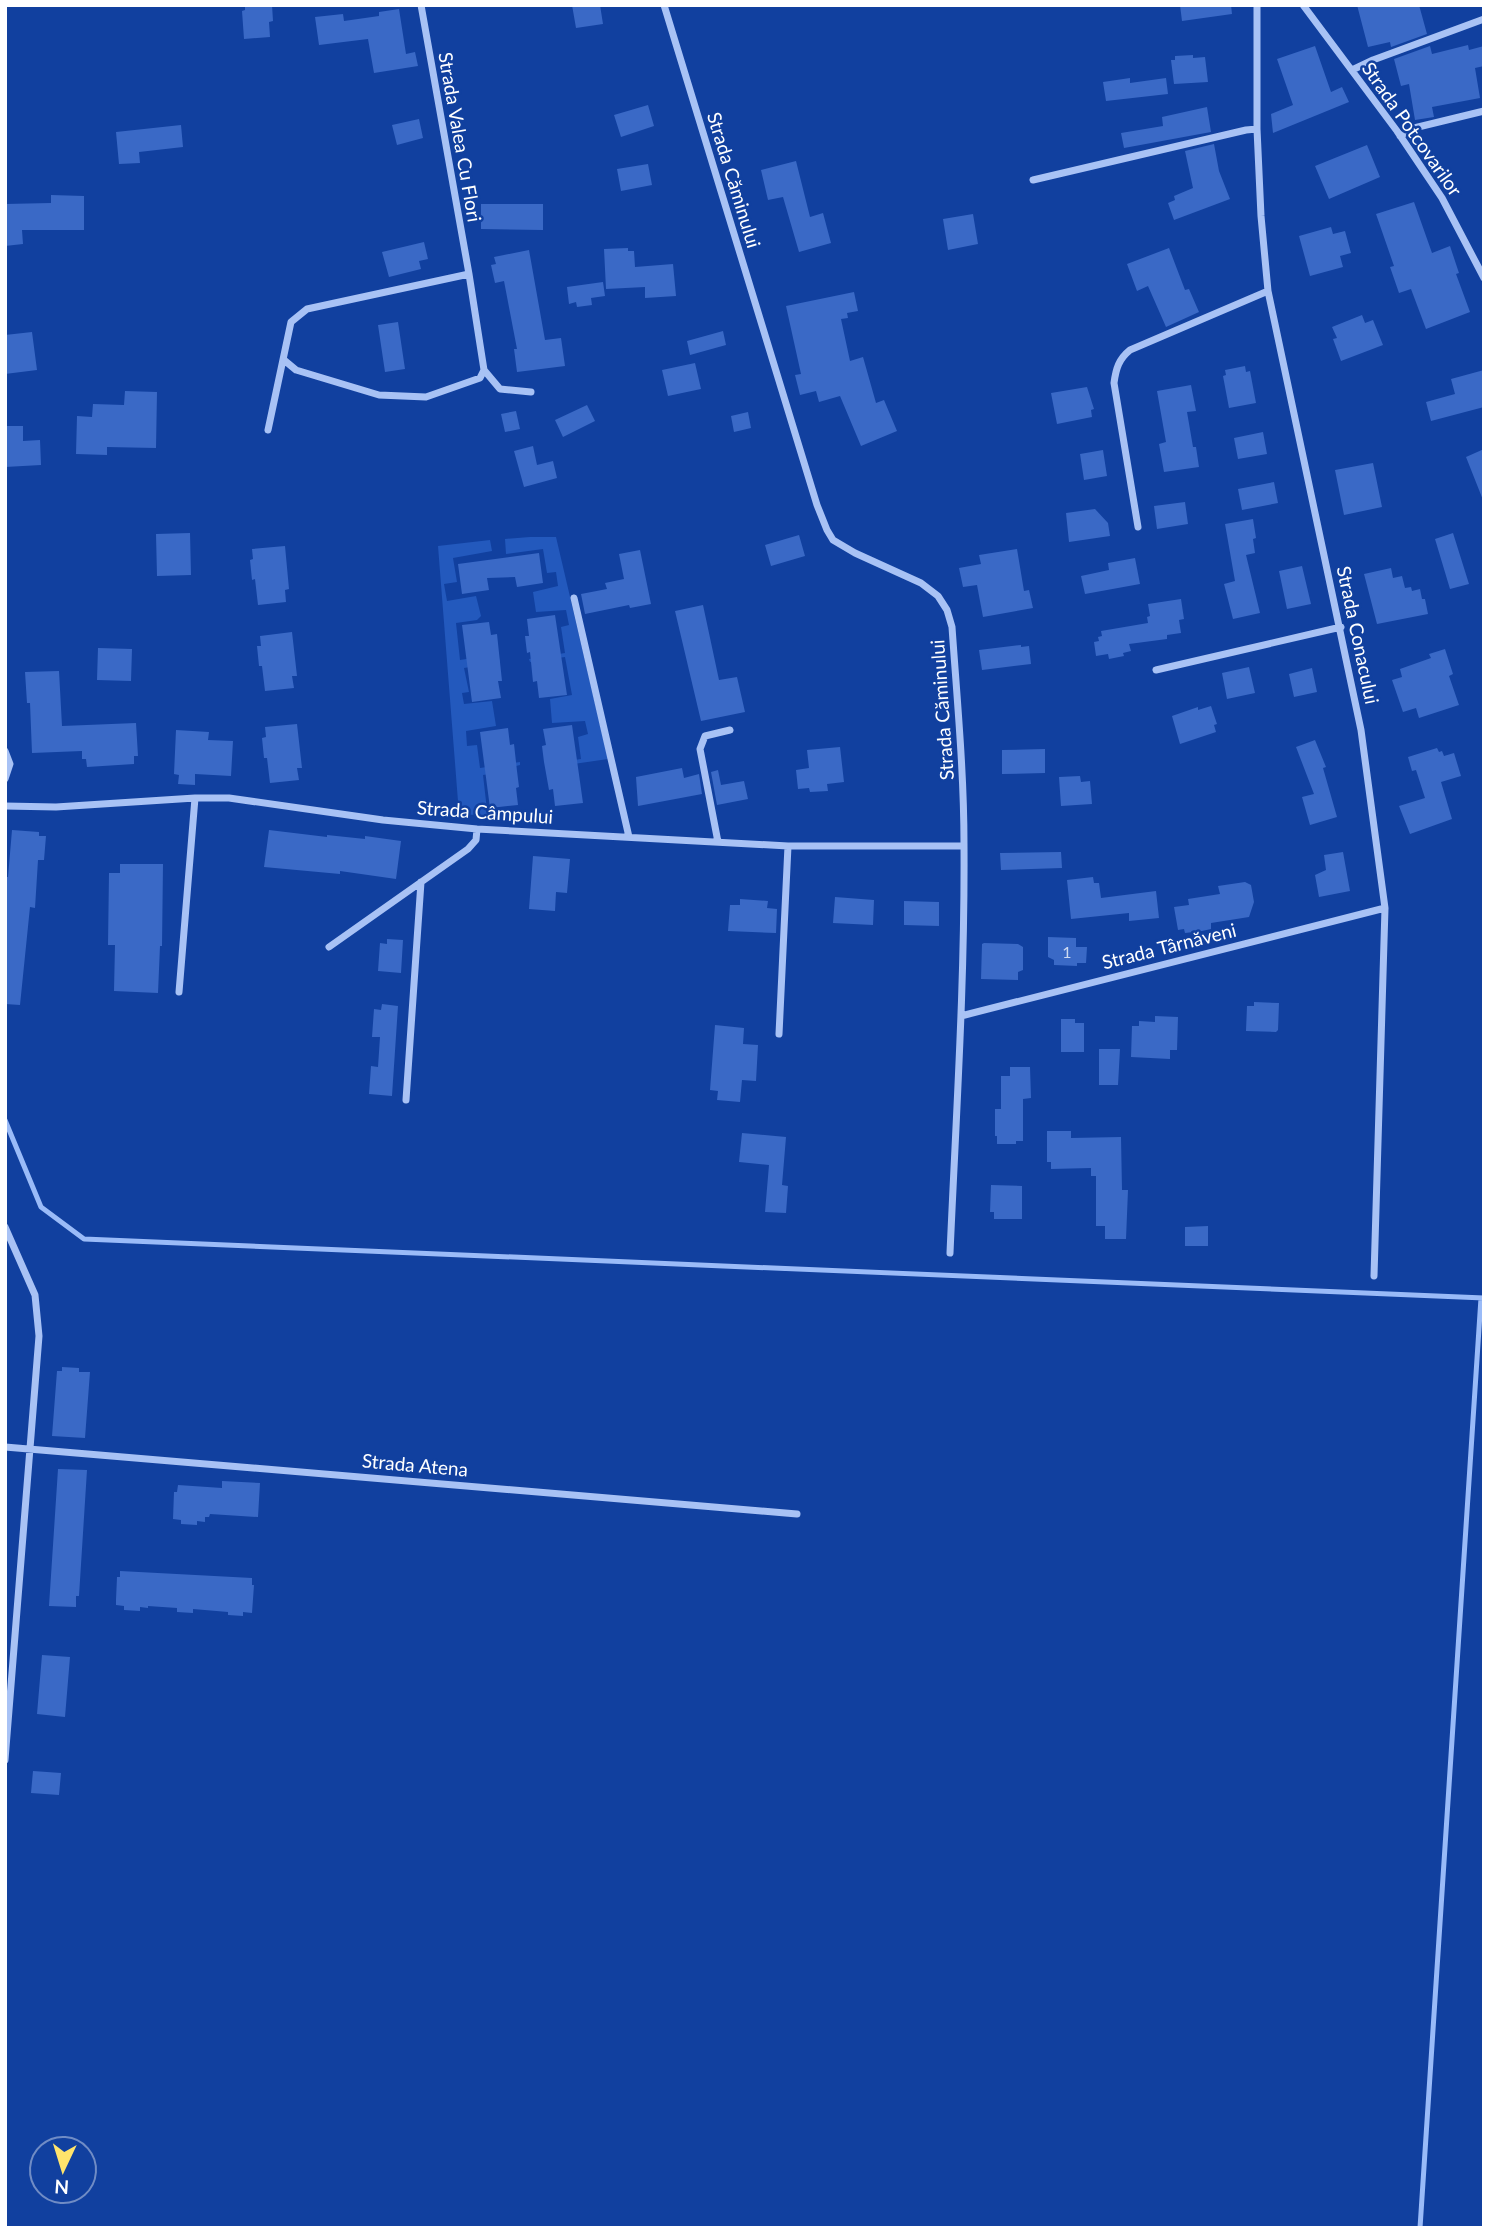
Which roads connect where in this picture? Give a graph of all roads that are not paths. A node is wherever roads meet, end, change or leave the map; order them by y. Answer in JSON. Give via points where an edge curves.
{"nodes":[{"id":1,"x":421,"y":5,"type":"edge"},
{"id":2,"x":664,"y":5,"type":"edge"},
{"id":3,"x":1257,"y":5,"type":"edge"},
{"id":4,"x":1303,"y":5,"type":"edge"},
{"id":5,"x":1484,"y":19,"type":"edge"},
{"id":6,"x":1352,"y":70,"type":"junction"},
{"id":7,"x":1484,"y":111,"type":"edge"},
{"id":8,"x":1257,"y":129,"type":"junction"},
{"id":9,"x":1400,"y":136,"type":"junction"},
{"id":10,"x":1032,"y":180,"type":"dead end"},
{"id":11,"x":469,"y":274,"type":"junction"},
{"id":12,"x":1484,"y":278,"type":"edge"},
{"id":13,"x":1268,"y":291,"type":"junction"},
{"id":14,"x":284,"y":360,"type":"junction"},
{"id":15,"x":484,"y":370,"type":"junction"},
{"id":16,"x":531,"y":392,"type":"dead end"},
{"id":17,"x":268,"y":430,"type":"dead end"},
{"id":18,"x":1138,"y":527,"type":"dead end"},
{"id":19,"x":574,"y":598,"type":"dead end"},
{"id":20,"x":1341,"y":626,"type":"junction"},
{"id":21,"x":1156,"y":670,"type":"dead end"},
{"id":22,"x":730,"y":730,"type":"dead end"},
{"id":23,"x":5,"y":751,"type":"edge"},
{"id":24,"x":5,"y":779,"type":"edge"},
{"id":25,"x":195,"y":798,"type":"junction"},
{"id":26,"x":5,"y":806,"type":"edge"},
{"id":27,"x":477,"y":829,"type":"junction"},
{"id":28,"x":629,"y":837,"type":"junction"},
{"id":29,"x":718,"y":842,"type":"junction"},
{"id":30,"x":788,"y":846,"type":"junction"},
{"id":31,"x":964,"y":846,"type":"junction"},
{"id":32,"x":421,"y":882,"type":"junction"},
{"id":33,"x":1385,"y":908,"type":"junction"},
{"id":34,"x":329,"y":947,"type":"dead end"},
{"id":35,"x":179,"y":992,"type":"dead end"},
{"id":36,"x":961,"y":1016,"type":"junction"},
{"id":37,"x":779,"y":1034,"type":"dead end"},
{"id":38,"x":406,"y":1100,"type":"dead end"},
{"id":39,"x":5,"y":1227,"type":"edge"},
{"id":40,"x":950,"y":1254,"type":"dead end"},
{"id":41,"x":1374,"y":1276,"type":"dead end"},
{"id":42,"x":5,"y":1447,"type":"edge"},
{"id":43,"x":31,"y":1449,"type":"junction"},
{"id":44,"x":797,"y":1514,"type":"dead end"},
{"id":45,"x":5,"y":1760,"type":"edge"}],
"edges":[{"from":1,"to":11,"type":"street","name":"Strada Valea Cu Flori"},
{"from":2,"to":31,"type":"street","name":"Strada Căminului","via":[[827,530],[833,540],[855,553],[921,583],[947,610],[952,627]]},
{"from":3,"to":8,"type":"street","name":"Strada Conacului"},
{"from":4,"to":6,"type":"street","name":"Strada Potcovarilor"},
{"from":5,"to":6,"type":"street"},
{"from":6,"to":9,"type":"street","name":"Strada Potcovarilor"},
{"from":7,"to":9,"type":"street","via":[[1414,128]]},
{"from":8,"to":10,"type":"street"},
{"from":8,"to":13,"type":"street","name":"Strada Conacului"},
{"from":9,"to":12,"type":"street","name":"Strada Potcovarilor","via":[[1442,198]]},
{"from":11,"to":14,"type":"street","via":[[307,309],[291,322]]},
{"from":11,"to":15,"type":"street","name":"Strada Valea Cu Flori"},
{"from":13,"to":18,"type":"street","via":[[1122,356],[1114,383]]},
{"from":13,"to":20,"type":"street","name":"Strada Conacului"},
{"from":14,"to":15,"type":"street","via":[[296,370],[379,395],[426,397],[480,378]]},
{"from":14,"to":17,"type":"street"},
{"from":15,"to":16,"type":"street","via":[[500,389]]},
{"from":19,"to":28,"type":"street"},
{"from":20,"to":21,"type":"street"},
{"from":20,"to":33,"type":"street","name":"Strada Conacului","via":[[1361,730]]},
{"from":22,"to":29,"type":"street","via":[[705,736],[700,749]]},
{"from":23,"to":24,"type":"street","via":[[10,764]]},
{"from":25,"to":26,"type":"street","name":"Strada Câmpului"},
{"from":25,"to":27,"type":"street","name":"Strada Câmpului","via":[[258,801]]},
{"from":25,"to":35,"type":"street"},
{"from":27,"to":28,"type":"street","name":"Strada Câmpului"},
{"from":27,"to":32,"type":"street","via":[[468,849]]},
{"from":28,"to":29,"type":"street","name":"Strada Câmpului"},
{"from":29,"to":30,"type":"street","name":"Strada Câmpului"},
{"from":30,"to":31,"type":"street","name":"Strada Câmpului"},
{"from":30,"to":37,"type":"street"},
{"from":31,"to":36,"type":"street","name":"Strada Căminului"},
{"from":32,"to":34,"type":"street"},
{"from":32,"to":38,"type":"street"},
{"from":33,"to":36,"type":"street","name":"Strada Târnăveni"},
{"from":33,"to":41,"type":"street","name":"Strada Conacului"},
{"from":36,"to":40,"type":"street","name":"Strada Căminului"},
{"from":39,"to":43,"type":"street","via":[[38,1311]]},
{"from":42,"to":43,"type":"street","name":"Strada Atena"},
{"from":43,"to":44,"type":"street","name":"Strada Atena"},
{"from":43,"to":45,"type":"street"}]}
